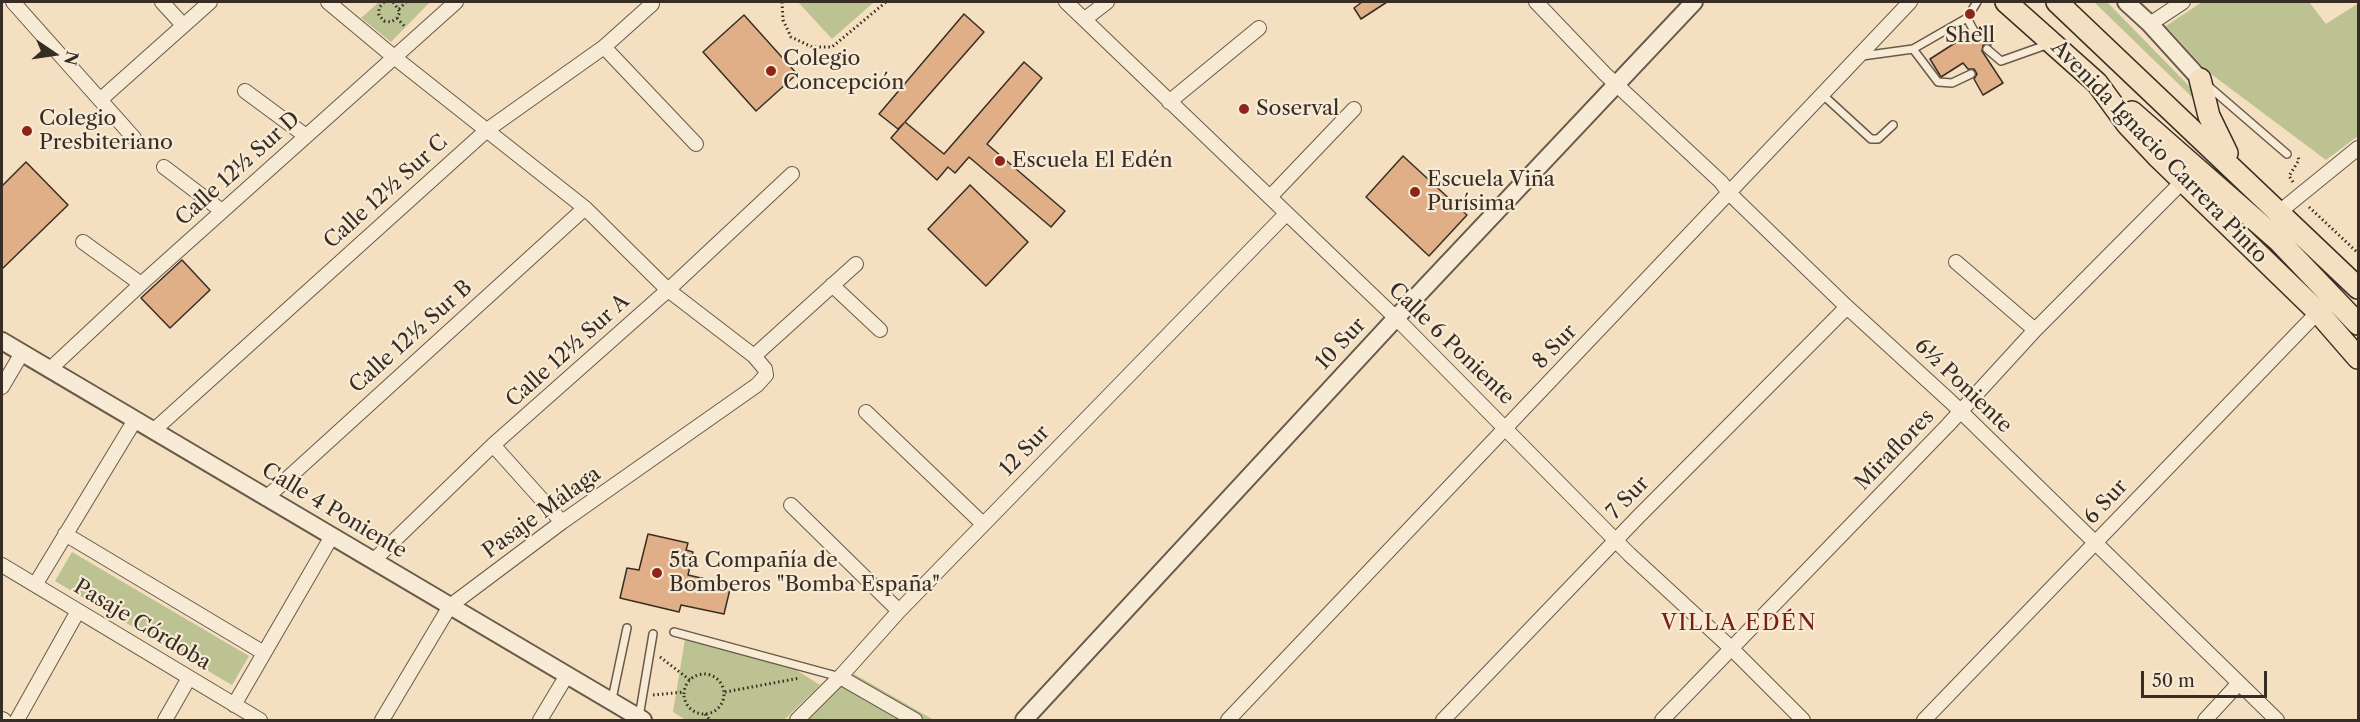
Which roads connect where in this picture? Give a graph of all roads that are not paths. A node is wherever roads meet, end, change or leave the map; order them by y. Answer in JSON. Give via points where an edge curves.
{"nodes":[{"id":1,"x":13,"y":2,"type":"edge"},
{"id":2,"x":162,"y":2,"type":"edge"},
{"id":3,"x":210,"y":2,"type":"edge"},
{"id":4,"x":328,"y":2,"type":"edge"},
{"id":5,"x":1066,"y":2,"type":"edge"},
{"id":6,"x":1107,"y":2,"type":"edge"},
{"id":7,"x":1536,"y":2,"type":"edge"},
{"id":8,"x":1694,"y":2,"type":"edge"},
{"id":9,"x":1910,"y":2,"type":"edge"},
{"id":10,"x":1977,"y":2,"type":"edge"},
{"id":11,"x":2006,"y":2,"type":"edge"},
{"id":12,"x":2057,"y":2,"type":"edge"},
{"id":13,"x":2126,"y":2,"type":"edge"},
{"id":14,"x":2183,"y":2,"type":"edge"},
{"id":15,"x":656,"y":3,"type":"edge"},
{"id":16,"x":448,"y":4,"type":"edge"},
{"id":17,"x":1967,"y":18,"type":"junction"},
{"id":18,"x":1085,"y":19,"type":"junction"},
{"id":19,"x":2151,"y":24,"type":"junction"},
{"id":20,"x":183,"y":25,"type":"junction"},
{"id":21,"x":1259,"y":28,"type":"dead end"},
{"id":22,"x":1974,"y":31,"type":"dead end"},
{"id":23,"x":2053,"y":43,"type":"junction"},
{"id":24,"x":604,"y":47,"type":"junction"},
{"id":25,"x":1913,"y":49,"type":"junction"},
{"id":26,"x":1987,"y":49,"type":"dead end"},
{"id":27,"x":1861,"y":56,"type":"junction"},
{"id":28,"x":394,"y":57,"type":"junction"},
{"id":29,"x":2001,"y":61,"type":"junction"},
{"id":30,"x":1993,"y":64,"type":"dead end"},
{"id":31,"x":1971,"y":74,"type":"dead end"},
{"id":32,"x":2200,"y":79,"type":"junction"},
{"id":33,"x":2097,"y":82,"type":"junction"},
{"id":34,"x":1617,"y":85,"type":"junction"},
{"id":35,"x":245,"y":91,"type":"dead end"},
{"id":36,"x":1823,"y":95,"type":"junction"},
{"id":37,"x":100,"y":100,"type":"junction"},
{"id":38,"x":1169,"y":102,"type":"junction"},
{"id":39,"x":1354,"y":109,"type":"dead end"},
{"id":40,"x":1893,"y":125,"type":"dead end"},
{"id":41,"x":487,"y":130,"type":"junction"},
{"id":42,"x":306,"y":136,"type":"junction"},
{"id":43,"x":134,"y":138,"type":"dead end"},
{"id":44,"x":696,"y":144,"type":"dead end"},
{"id":45,"x":2358,"y":148,"type":"edge"},
{"id":46,"x":2287,"y":154,"type":"dead end"},
{"id":47,"x":164,"y":167,"type":"dead end"},
{"id":48,"x":2238,"y":172,"type":"junction"},
{"id":49,"x":792,"y":174,"type":"dead end"},
{"id":50,"x":2182,"y":182,"type":"junction"},
{"id":51,"x":1730,"y":194,"type":"junction"},
{"id":52,"x":1270,"y":197,"type":"junction"},
{"id":53,"x":585,"y":208,"type":"junction"},
{"id":54,"x":222,"y":211,"type":"junction"},
{"id":55,"x":2278,"y":213,"type":"junction"},
{"id":56,"x":1286,"y":214,"type":"junction"},
{"id":57,"x":82,"y":242,"type":"dead end"},
{"id":58,"x":1956,"y":262,"type":"dead end"},
{"id":59,"x":856,"y":264,"type":"dead end"},
{"id":60,"x":2355,"y":283,"type":"edge"},
{"id":61,"x":141,"y":284,"type":"junction"},
{"id":62,"x":832,"y":285,"type":"junction"},
{"id":63,"x":668,"y":290,"type":"junction"},
{"id":64,"x":1847,"y":307,"type":"junction"},
{"id":65,"x":2318,"y":312,"type":"junction"},
{"id":66,"x":1396,"y":318,"type":"junction"},
{"id":67,"x":2358,"y":324,"type":"edge"},
{"id":68,"x":880,"y":330,"type":"dead end"},
{"id":69,"x":2035,"y":330,"type":"junction"},
{"id":70,"x":2,"y":341,"type":"edge"},
{"id":71,"x":22,"y":353,"type":"junction"},
{"id":72,"x":754,"y":356,"type":"junction"},
{"id":73,"x":2358,"y":358,"type":"edge"},
{"id":74,"x":50,"y":369,"type":"junction"},
{"id":75,"x":2,"y":387,"type":"edge"},
{"id":76,"x":866,"y":412,"type":"dead end"},
{"id":77,"x":1960,"y":412,"type":"junction"},
{"id":78,"x":135,"y":420,"type":"junction"},
{"id":79,"x":1507,"y":428,"type":"junction"},
{"id":80,"x":153,"y":431,"type":"junction"},
{"id":81,"x":493,"y":445,"type":"junction"},
{"id":82,"x":266,"y":498,"type":"junction"},
{"id":83,"x":791,"y":505,"type":"dead end"},
{"id":84,"x":562,"y":522,"type":"junction"},
{"id":85,"x":983,"y":524,"type":"junction"},
{"id":86,"x":65,"y":534,"type":"junction"},
{"id":87,"x":332,"y":536,"type":"junction"},
{"id":88,"x":1617,"y":540,"type":"junction"},
{"id":89,"x":2096,"y":543,"type":"junction"},
{"id":90,"x":373,"y":561,"type":"junction"},
{"id":91,"x":2,"y":565,"type":"edge"},
{"id":92,"x":35,"y":585,"type":"junction"},
{"id":93,"x":450,"y":606,"type":"junction"},
{"id":94,"x":78,"y":610,"type":"junction"},
{"id":95,"x":899,"y":611,"type":"junction"},
{"id":96,"x":627,"y":628,"type":"dead end"},
{"id":97,"x":674,"y":632,"type":"dead end"},
{"id":98,"x":653,"y":634,"type":"dead end"},
{"id":99,"x":1731,"y":648,"type":"junction"},
{"id":100,"x":264,"y":653,"type":"junction"},
{"id":101,"x":567,"y":675,"type":"junction"},
{"id":102,"x":840,"y":677,"type":"junction"},
{"id":103,"x":189,"y":678,"type":"junction"},
{"id":104,"x":2239,"y":683,"type":"junction"},
{"id":105,"x":611,"y":702,"type":"junction"},
{"id":106,"x":234,"y":705,"type":"junction"},
{"id":107,"x":641,"y":719,"type":"edge"},
{"id":108,"x":17,"y":720,"type":"edge"},
{"id":109,"x":165,"y":720,"type":"edge"},
{"id":110,"x":260,"y":720,"type":"edge"},
{"id":111,"x":382,"y":720,"type":"edge"},
{"id":112,"x":540,"y":720,"type":"edge"},
{"id":113,"x":797,"y":720,"type":"edge"},
{"id":114,"x":915,"y":720,"type":"edge"},
{"id":115,"x":1024,"y":720,"type":"edge"},
{"id":116,"x":1228,"y":720,"type":"edge"},
{"id":117,"x":1443,"y":720,"type":"edge"},
{"id":118,"x":1662,"y":720,"type":"edge"},
{"id":119,"x":1803,"y":720,"type":"edge"},
{"id":120,"x":1924,"y":720,"type":"edge"},
{"id":121,"x":2205,"y":720,"type":"edge"},
{"id":122,"x":2277,"y":720,"type":"edge"}],
"edges":[{"from":1,"to":37,"type":"street"},
{"from":2,"to":20,"type":"street"},
{"from":3,"to":20,"type":"street"},
{"from":4,"to":28,"type":"street"},
{"from":5,"to":18,"type":"street","name":"Calle 6 Poniente"},
{"from":6,"to":18,"type":"street"},
{"from":7,"to":34,"type":"street","name":"6½ Poniente"},
{"from":8,"to":34,"type":"street","name":"10 Sur"},
{"from":9,"to":27,"type":"street","name":"8 Sur"},
{"from":10,"to":17,"type":"lane"},
{"from":11,"to":23,"type":"main road","name":"Avenida Ignacio Carrera Pinto"},
{"from":12,"to":48,"type":"main road","name":"Avenida Ignacio Carrera Pinto"},
{"from":13,"to":19,"type":"street"},
{"from":14,"to":19,"type":"street"},
{"from":15,"to":24,"type":"street","name":"Calle 12½ Sur C"},
{"from":16,"to":28,"type":"street","name":"Calle 12½ Sur D"},
{"from":17,"to":22,"type":"lane"},
{"from":17,"to":25,"type":"lane"},
{"from":18,"to":38,"type":"street","name":"Calle 6 Poniente"},
{"from":19,"to":32,"type":"street"},
{"from":20,"to":37,"type":"street"},
{"from":21,"to":38,"type":"street"},
{"from":23,"to":29,"type":"lane"},
{"from":23,"to":33,"type":"main road","name":"Avenida Ignacio Carrera Pinto"},
{"from":24,"to":41,"type":"street","name":"Calle 12½ Sur C"},
{"from":24,"to":44,"type":"street"},
{"from":25,"to":27,"type":"lane"},
{"from":25,"to":31,"type":"lane","via":[[1938,82],[1952,83]]},
{"from":26,"to":29,"type":"lane"},
{"from":27,"to":36,"type":"street","name":"8 Sur"},
{"from":28,"to":41,"type":"street"},
{"from":28,"to":42,"type":"street","name":"Calle 12½ Sur D"},
{"from":29,"to":30,"type":"lane"},
{"from":32,"to":46,"type":"lane"},
{"from":32,"to":48,"type":"main road","via":[[2215,131]]},
{"from":33,"to":50,"type":"main road","name":"Avenida Ignacio Carrera Pinto","via":[[2127,124]]},
{"from":33,"to":67,"type":"main road","via":[[2278,240]]},
{"from":34,"to":51,"type":"street","name":"6½ Poniente"},
{"from":34,"to":66,"type":"street","name":"10 Sur"},
{"from":35,"to":42,"type":"street"},
{"from":36,"to":40,"type":"lane","via":[[1871,139],[1878,139]]},
{"from":36,"to":51,"type":"street","name":"8 Sur"},
{"from":37,"to":43,"type":"street"},
{"from":38,"to":52,"type":"street","name":"Calle 6 Poniente"},
{"from":39,"to":52,"type":"street"},
{"from":41,"to":53,"type":"street"},
{"from":41,"to":80,"type":"street","name":"Calle 12½ Sur C"},
{"from":42,"to":54,"type":"street","name":"Calle 12½ Sur D"},
{"from":45,"to":55,"type":"street"},
{"from":47,"to":54,"type":"street"},
{"from":48,"to":55,"type":"main road","name":"Avenida Ignacio Carrera Pinto"},
{"from":49,"to":63,"type":"street","name":"Calle 12½ Sur A"},
{"from":50,"to":65,"type":"main road","name":"Avenida Ignacio Carrera Pinto"},
{"from":50,"to":69,"type":"street","name":"Miraflores"},
{"from":51,"to":64,"type":"street","name":"6½ Poniente"},
{"from":51,"to":79,"type":"street","name":"8 Sur"},
{"from":52,"to":56,"type":"street","name":"Calle 6 Poniente"},
{"from":53,"to":63,"type":"street"},
{"from":53,"to":82,"type":"street","name":"Calle 12½ Sur B"},
{"from":54,"to":61,"type":"street","name":"Calle 12½ Sur D"},
{"from":55,"to":60,"type":"main road","name":"Avenida Ignacio Carrera Pinto"},
{"from":56,"to":66,"type":"street","name":"Calle 6 Poniente"},
{"from":56,"to":85,"type":"street","name":"12 Sur"},
{"from":57,"to":61,"type":"street"},
{"from":58,"to":69,"type":"street"},
{"from":59,"to":62,"type":"street"},
{"from":61,"to":74,"type":"street","name":"Calle 12½ Sur D"},
{"from":62,"to":68,"type":"street"},
{"from":62,"to":72,"type":"street"},
{"from":63,"to":72,"type":"street"},
{"from":63,"to":81,"type":"street","name":"Calle 12½ Sur A"},
{"from":64,"to":77,"type":"street","name":"6½ Poniente"},
{"from":64,"to":88,"type":"street","name":"7 Sur"},
{"from":65,"to":73,"type":"main road","name":"Avenida Ignacio Carrera Pinto"},
{"from":65,"to":89,"type":"street","name":"6 Sur"},
{"from":66,"to":79,"type":"street","name":"Calle 6 Poniente"},
{"from":66,"to":115,"type":"street","name":"10 Sur"},
{"from":69,"to":77,"type":"street","name":"Miraflores"},
{"from":70,"to":71,"type":"street","name":"Calle 4 Poniente"},
{"from":71,"to":74,"type":"street","name":"Calle 4 Poniente"},
{"from":71,"to":75,"type":"street"},
{"from":72,"to":84,"type":"street","name":"Pasaje Málaga","via":[[766,375],[758,386]]},
{"from":74,"to":78,"type":"street","name":"Calle 4 Poniente"},
{"from":76,"to":85,"type":"street"},
{"from":77,"to":89,"type":"street","name":"6½ Poniente"},
{"from":77,"to":99,"type":"street","name":"Miraflores"},
{"from":78,"to":80,"type":"street","name":"Calle 4 Poniente"},
{"from":78,"to":86,"type":"street"},
{"from":79,"to":88,"type":"street","name":"Calle 6 Poniente"},
{"from":79,"to":116,"type":"street","name":"8 Sur"},
{"from":80,"to":82,"type":"street","name":"Calle 4 Poniente"},
{"from":81,"to":84,"type":"street"},
{"from":81,"to":90,"type":"street","name":"Calle 12½ Sur A"},
{"from":82,"to":87,"type":"street","name":"Calle 4 Poniente"},
{"from":83,"to":95,"type":"street"},
{"from":84,"to":93,"type":"street","name":"Pasaje Málaga"},
{"from":85,"to":95,"type":"street","name":"12 Sur"},
{"from":86,"to":92,"type":"street"},
{"from":86,"to":100,"type":"street"},
{"from":87,"to":90,"type":"street","name":"Calle 4 Poniente"},
{"from":87,"to":100,"type":"street"},
{"from":88,"to":99,"type":"street","name":"Calle 6 Poniente"},
{"from":88,"to":117,"type":"street","name":"7 Sur"},
{"from":89,"to":104,"type":"street","name":"6½ Poniente"},
{"from":89,"to":120,"type":"street","name":"6 Sur"},
{"from":90,"to":93,"type":"street","name":"Calle 4 Poniente"},
{"from":91,"to":92,"type":"street","name":"Pasaje Córdoba"},
{"from":92,"to":94,"type":"street","name":"Pasaje Córdoba"},
{"from":93,"to":101,"type":"street","name":"Calle 4 Poniente"},
{"from":93,"to":111,"type":"street","name":"Pasaje Málaga"},
{"from":94,"to":103,"type":"street","name":"Pasaje Córdoba"},
{"from":94,"to":108,"type":"street"},
{"from":95,"to":102,"type":"street","name":"12 Sur"},
{"from":96,"to":105,"type":"lane"},
{"from":97,"to":102,"type":"lane"},
{"from":98,"to":107,"type":"lane"},
{"from":99,"to":118,"type":"street","name":"Miraflores"},
{"from":99,"to":119,"type":"street","name":"Calle 6 Poniente"},
{"from":100,"to":106,"type":"street"},
{"from":101,"to":105,"type":"street","name":"Calle 4 Poniente"},
{"from":101,"to":112,"type":"street"},
{"from":102,"to":113,"type":"street","name":"12 Sur"},
{"from":102,"to":114,"type":"street"},
{"from":103,"to":106,"type":"street","name":"Pasaje Córdoba"},
{"from":103,"to":109,"type":"street"},
{"from":104,"to":121,"type":"street"},
{"from":104,"to":122,"type":"street","name":"6½ Poniente"},
{"from":105,"to":107,"type":"street","name":"Calle 4 Poniente"},
{"from":106,"to":110,"type":"street","name":"Pasaje Córdoba"}]}
